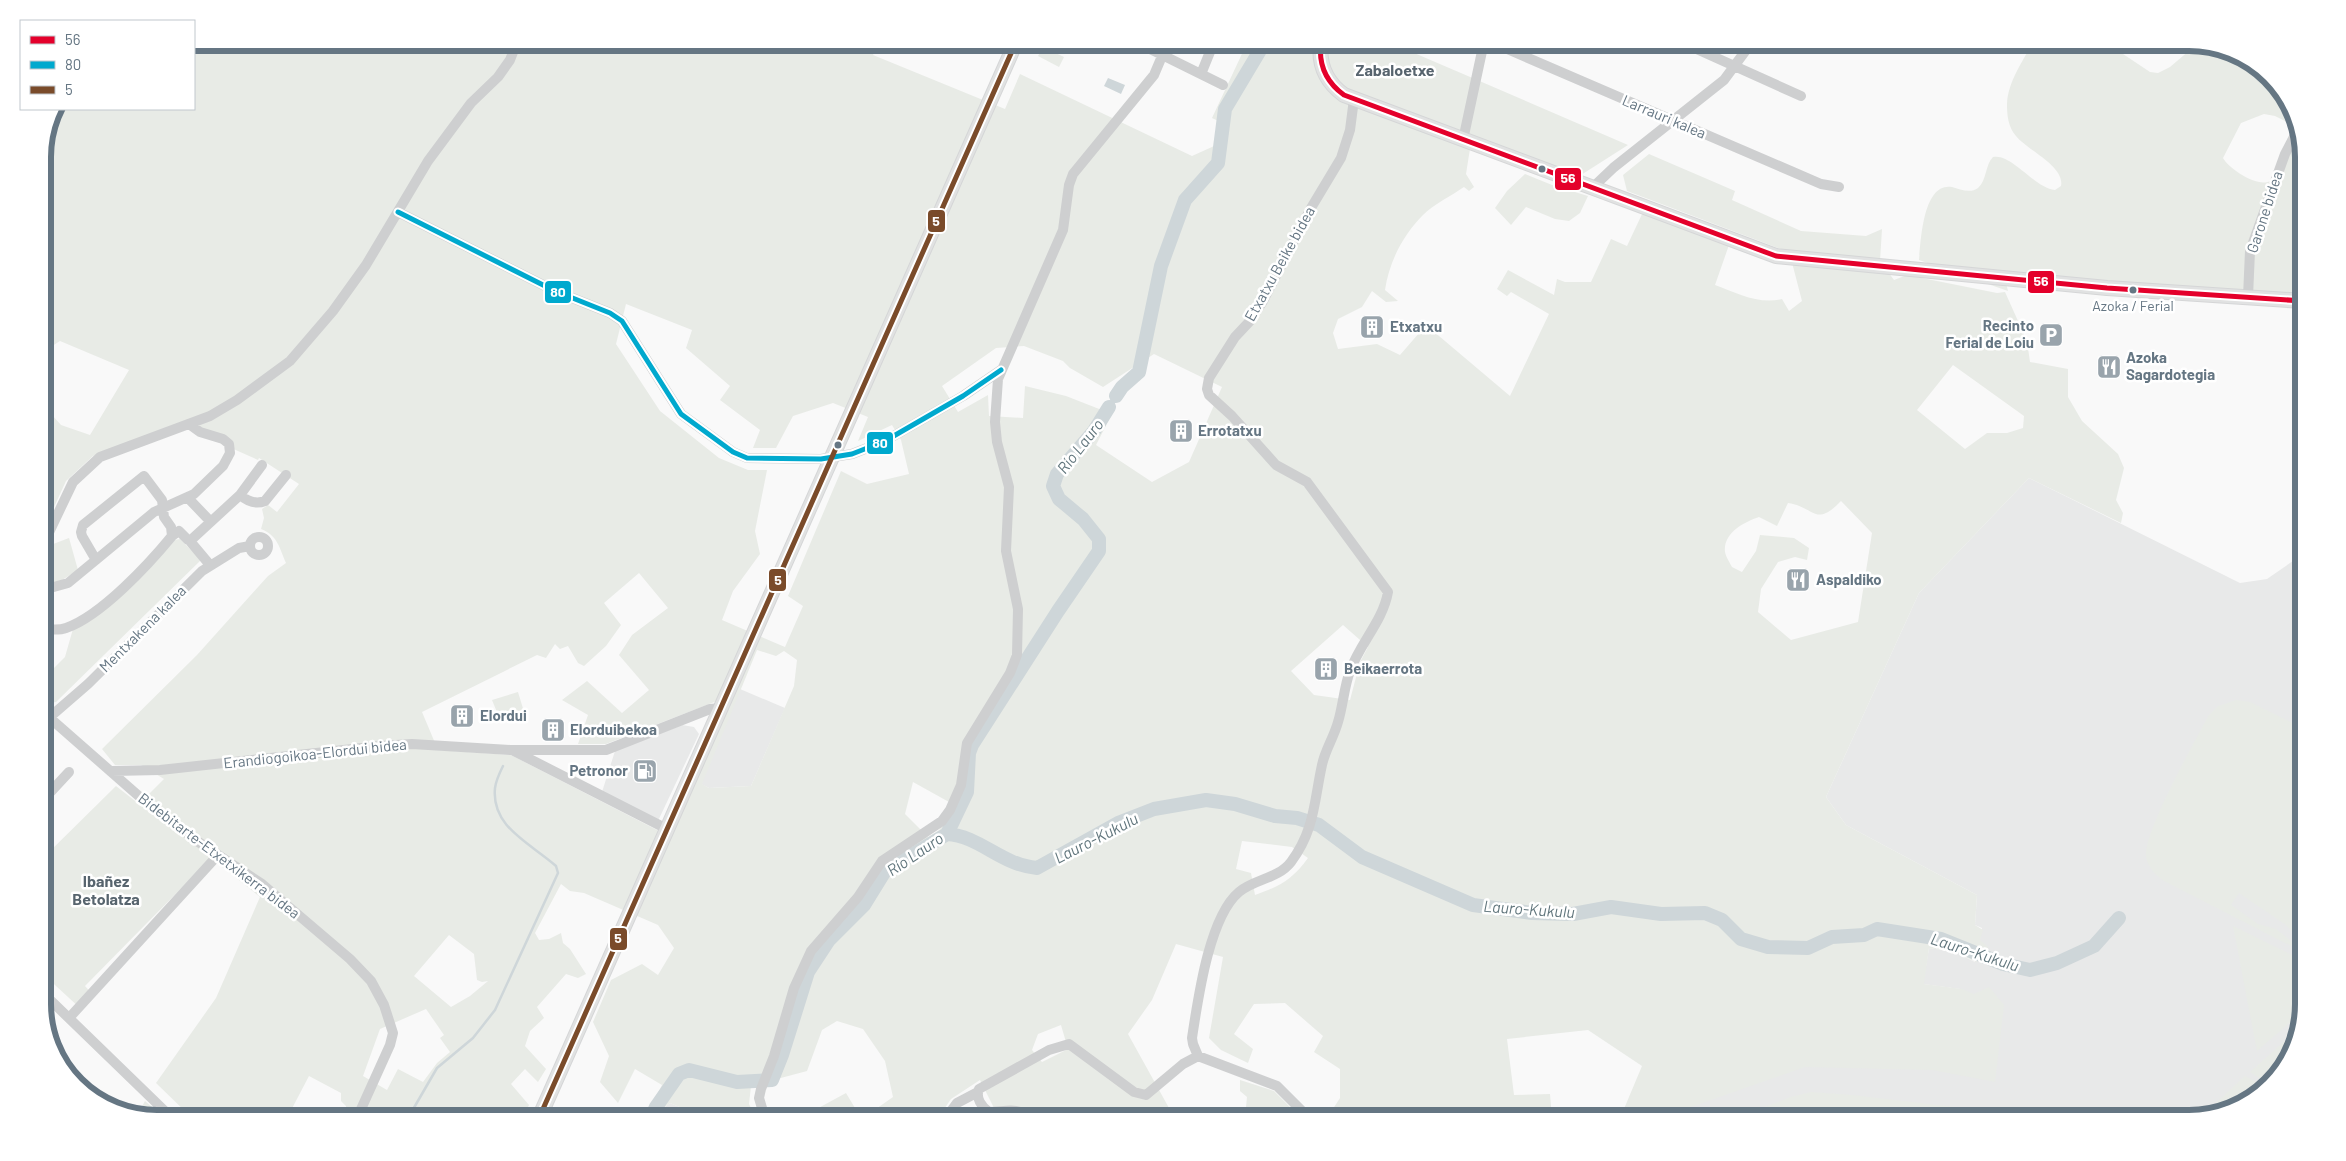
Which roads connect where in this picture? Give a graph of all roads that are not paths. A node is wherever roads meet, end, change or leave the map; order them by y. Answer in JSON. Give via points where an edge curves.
{"nodes":[{"id":1,"x":514,"y":51,"type":"edge"},
{"id":2,"x":1012,"y":51,"type":"edge"},
{"id":3,"x":1154,"y":51,"type":"edge"},
{"id":4,"x":1164,"y":51,"type":"edge"},
{"id":5,"x":1210,"y":51,"type":"edge"},
{"id":6,"x":1320,"y":51,"type":"edge"},
{"id":7,"x":1482,"y":51,"type":"edge"},
{"id":8,"x":1511,"y":51,"type":"edge"},
{"id":9,"x":1702,"y":51,"type":"edge"},
{"id":10,"x":1746,"y":51,"type":"edge"},
{"id":11,"x":1162,"y":55,"type":"junction"},
{"id":12,"x":1735,"y":66,"type":"junction"},
{"id":13,"x":1201,"y":74,"type":"junction"},
{"id":14,"x":1223,"y":85,"type":"dead end"},
{"id":15,"x":1801,"y":96,"type":"dead end"},
{"id":16,"x":1354,"y":99,"type":"junction"},
{"id":17,"x":1672,"y":120,"type":"junction"},
{"id":18,"x":2293,"y":138,"type":"edge"},
{"id":19,"x":1463,"y":140,"type":"junction"},
{"id":20,"x":1593,"y":187,"type":"junction"},
{"id":21,"x":1839,"y":188,"type":"dead end"},
{"id":22,"x":398,"y":212,"type":"junction"},
{"id":23,"x":2248,"y":297,"type":"junction"},
{"id":24,"x":2295,"y":300,"type":"edge"},
{"id":25,"x":1001,"y":370,"type":"junction"},
{"id":26,"x":189,"y":424,"type":"junction"},
{"id":27,"x":832,"y":457,"type":"junction"},
{"id":28,"x":262,"y":465,"type":"dead end"},
{"id":29,"x":286,"y":475,"type":"dead end"},
{"id":30,"x":240,"y":495,"type":"junction"},
{"id":31,"x":188,"y":498,"type":"junction"},
{"id":32,"x":163,"y":508,"type":"junction"},
{"id":33,"x":210,"y":521,"type":"junction"},
{"id":34,"x":51,"y":528,"type":"edge"},
{"id":35,"x":172,"y":536,"type":"junction"},
{"id":36,"x":189,"y":540,"type":"junction"},
{"id":37,"x":250,"y":546,"type":"dead end"},
{"id":38,"x":96,"y":560,"type":"junction"},
{"id":39,"x":210,"y":565,"type":"junction"},
{"id":40,"x":51,"y":588,"type":"edge"},
{"id":41,"x":51,"y":630,"type":"edge"},
{"id":42,"x":721,"y":708,"type":"junction"},
{"id":43,"x":51,"y":712,"type":"edge"},
{"id":44,"x":51,"y":722,"type":"edge"},
{"id":45,"x":510,"y":750,"type":"junction"},
{"id":46,"x":112,"y":770,"type":"junction"},
{"id":47,"x":69,"y":772,"type":"dead end"},
{"id":48,"x":51,"y":791,"type":"edge"},
{"id":49,"x":667,"y":829,"type":"junction"},
{"id":50,"x":218,"y":855,"type":"junction"},
{"id":51,"x":51,"y":1001,"type":"edge"},
{"id":52,"x":69,"y":1018,"type":"junction"},
{"id":53,"x":1198,"y":1056,"type":"junction"},
{"id":54,"x":978,"y":1092,"type":"junction"},
{"id":55,"x":164,"y":1110,"type":"edge"},
{"id":56,"x":361,"y":1110,"type":"edge"},
{"id":57,"x":543,"y":1110,"type":"edge"},
{"id":58,"x":762,"y":1110,"type":"edge"},
{"id":59,"x":952,"y":1110,"type":"edge"},
{"id":60,"x":987,"y":1110,"type":"edge"},
{"id":61,"x":1004,"y":1110,"type":"edge"},
{"id":62,"x":1019,"y":1110,"type":"edge"},
{"id":63,"x":1301,"y":1110,"type":"edge"}],
"edges":[{"from":1,"to":22,"type":"street","via":[[498,77],[471,103],[428,161]]},
{"from":2,"to":27,"type":"main road"},
{"from":3,"to":11,"type":"street"},
{"from":4,"to":11,"type":"street"},
{"from":5,"to":13,"type":"street"},
{"from":6,"to":16,"type":"main road","via":[[1325,75],[1337,90]]},
{"from":7,"to":19,"type":"street"},
{"from":8,"to":17,"type":"street","name":"Larrauri kalea"},
{"from":9,"to":12,"type":"street"},
{"from":10,"to":12,"type":"street"},
{"from":11,"to":13,"type":"street"},
{"from":11,"to":25,"type":"street","via":[[1154,75],[1073,174],[1063,230]]},
{"from":12,"to":15,"type":"street"},
{"from":12,"to":17,"type":"street","via":[[1724,80]]},
{"from":13,"to":14,"type":"street"},
{"from":16,"to":19,"type":"main road"},
{"from":16,"to":53,"type":"street","name":"Etxatxu Beike bidea","via":[[1350,130],[1340,158],[1263,301],[1234,337],[1209,378],[1206,389],[1276,465],[1307,482],[1388,592],[1383,612],[1349,672],[1337,724],[1322,763],[1308,832],[1291,863],[1272,877],[1242,889],[1229,900],[1211,942],[1192,1044]]},
{"from":17,"to":20,"type":"street"},
{"from":17,"to":21,"type":"street","name":"Larrauri kalea","via":[[1821,184]]},
{"from":18,"to":23,"type":"street","name":"Garone bidea","via":[[2250,251]]},
{"from":19,"to":20,"type":"main road"},
{"from":20,"to":23,"type":"main road","via":[[1741,244],[1796,260],[2107,288]]},
{"from":22,"to":26,"type":"street","via":[[350,288],[290,361],[237,400]]},
{"from":22,"to":27,"type":"street","via":[[622,321],[681,414],[733,452],[747,458]]},
{"from":23,"to":24,"type":"main road"},
{"from":25,"to":27,"type":"street","via":[[964,396],[885,441],[852,454]]},
{"from":25,"to":58,"type":"street","via":[[995,422],[1009,487],[1006,551],[1018,609],[1017,656],[967,743],[960,785],[950,810],[942,821],[882,861],[858,897],[811,951],[794,988],[774,1056],[766,1072],[759,1098]]},
{"from":26,"to":31,"type":"street","via":[[200,432],[223,440],[230,448],[223,466]]},
{"from":26,"to":34,"type":"street","via":[[100,457],[73,482]]},
{"from":27,"to":42,"type":"main road"},
{"from":28,"to":30,"type":"street"},
{"from":29,"to":30,"type":"street","via":[[265,501],[255,503]]},
{"from":30,"to":33,"type":"street"},
{"from":31,"to":32,"type":"street"},
{"from":31,"to":33,"type":"street"},
{"from":32,"to":35,"type":"street"},
{"from":32,"to":38,"type":"street"},
{"from":32,"to":38,"type":"street","via":[[162,500],[144,476],[83,525],[80,532]]},
{"from":33,"to":36,"type":"street"},
{"from":35,"to":36,"type":"street","via":[[179,531]]},
{"from":35,"to":41,"type":"street","via":[[136,575],[84,619],[59,630]]},
{"from":36,"to":39,"type":"street"},
{"from":37,"to":39,"type":"street","name":"Mentxakena kalea","via":[[239,548]]},
{"from":38,"to":40,"type":"street","via":[[68,583]]},
{"from":39,"to":43,"type":"street","name":"Mentxakena kalea","via":[[88,684]]},
{"from":42,"to":45,"type":"street","name":"Erandiogoikoa-Elordui bidea","via":[[710,709],[606,750]]},
{"from":42,"to":49,"type":"main road"},
{"from":44,"to":46,"type":"street","name":"Bidebitarte-Etxetxikerra bidea"},
{"from":45,"to":46,"type":"street","name":"Erandiogoikoa-Elordui bidea","via":[[412,744],[160,770]]},
{"from":45,"to":49,"type":"street"},
{"from":46,"to":50,"type":"street","name":"Bidebitarte-Etxetxikerra bidea","via":[[142,798]]},
{"from":47,"to":48,"type":"street"},
{"from":49,"to":57,"type":"main road"},
{"from":50,"to":52,"type":"street"},
{"from":50,"to":56,"type":"street","name":"Bidebitarte-Etxetxikerra bidea","via":[[262,884],[371,981],[384,1005],[393,1033]]},
{"from":51,"to":52,"type":"street"},
{"from":52,"to":55,"type":"street"},
{"from":53,"to":54,"type":"street","via":[[1183,1064],[1146,1095],[1134,1092],[1074,1046],[1062,1045]]},
{"from":53,"to":63,"type":"street","via":[[1276,1086]]},
{"from":54,"to":59,"type":"street","via":[[957,1103]]},
{"from":54,"to":60,"type":"street"},
{"from":61,"to":62,"type":"street"}]}
